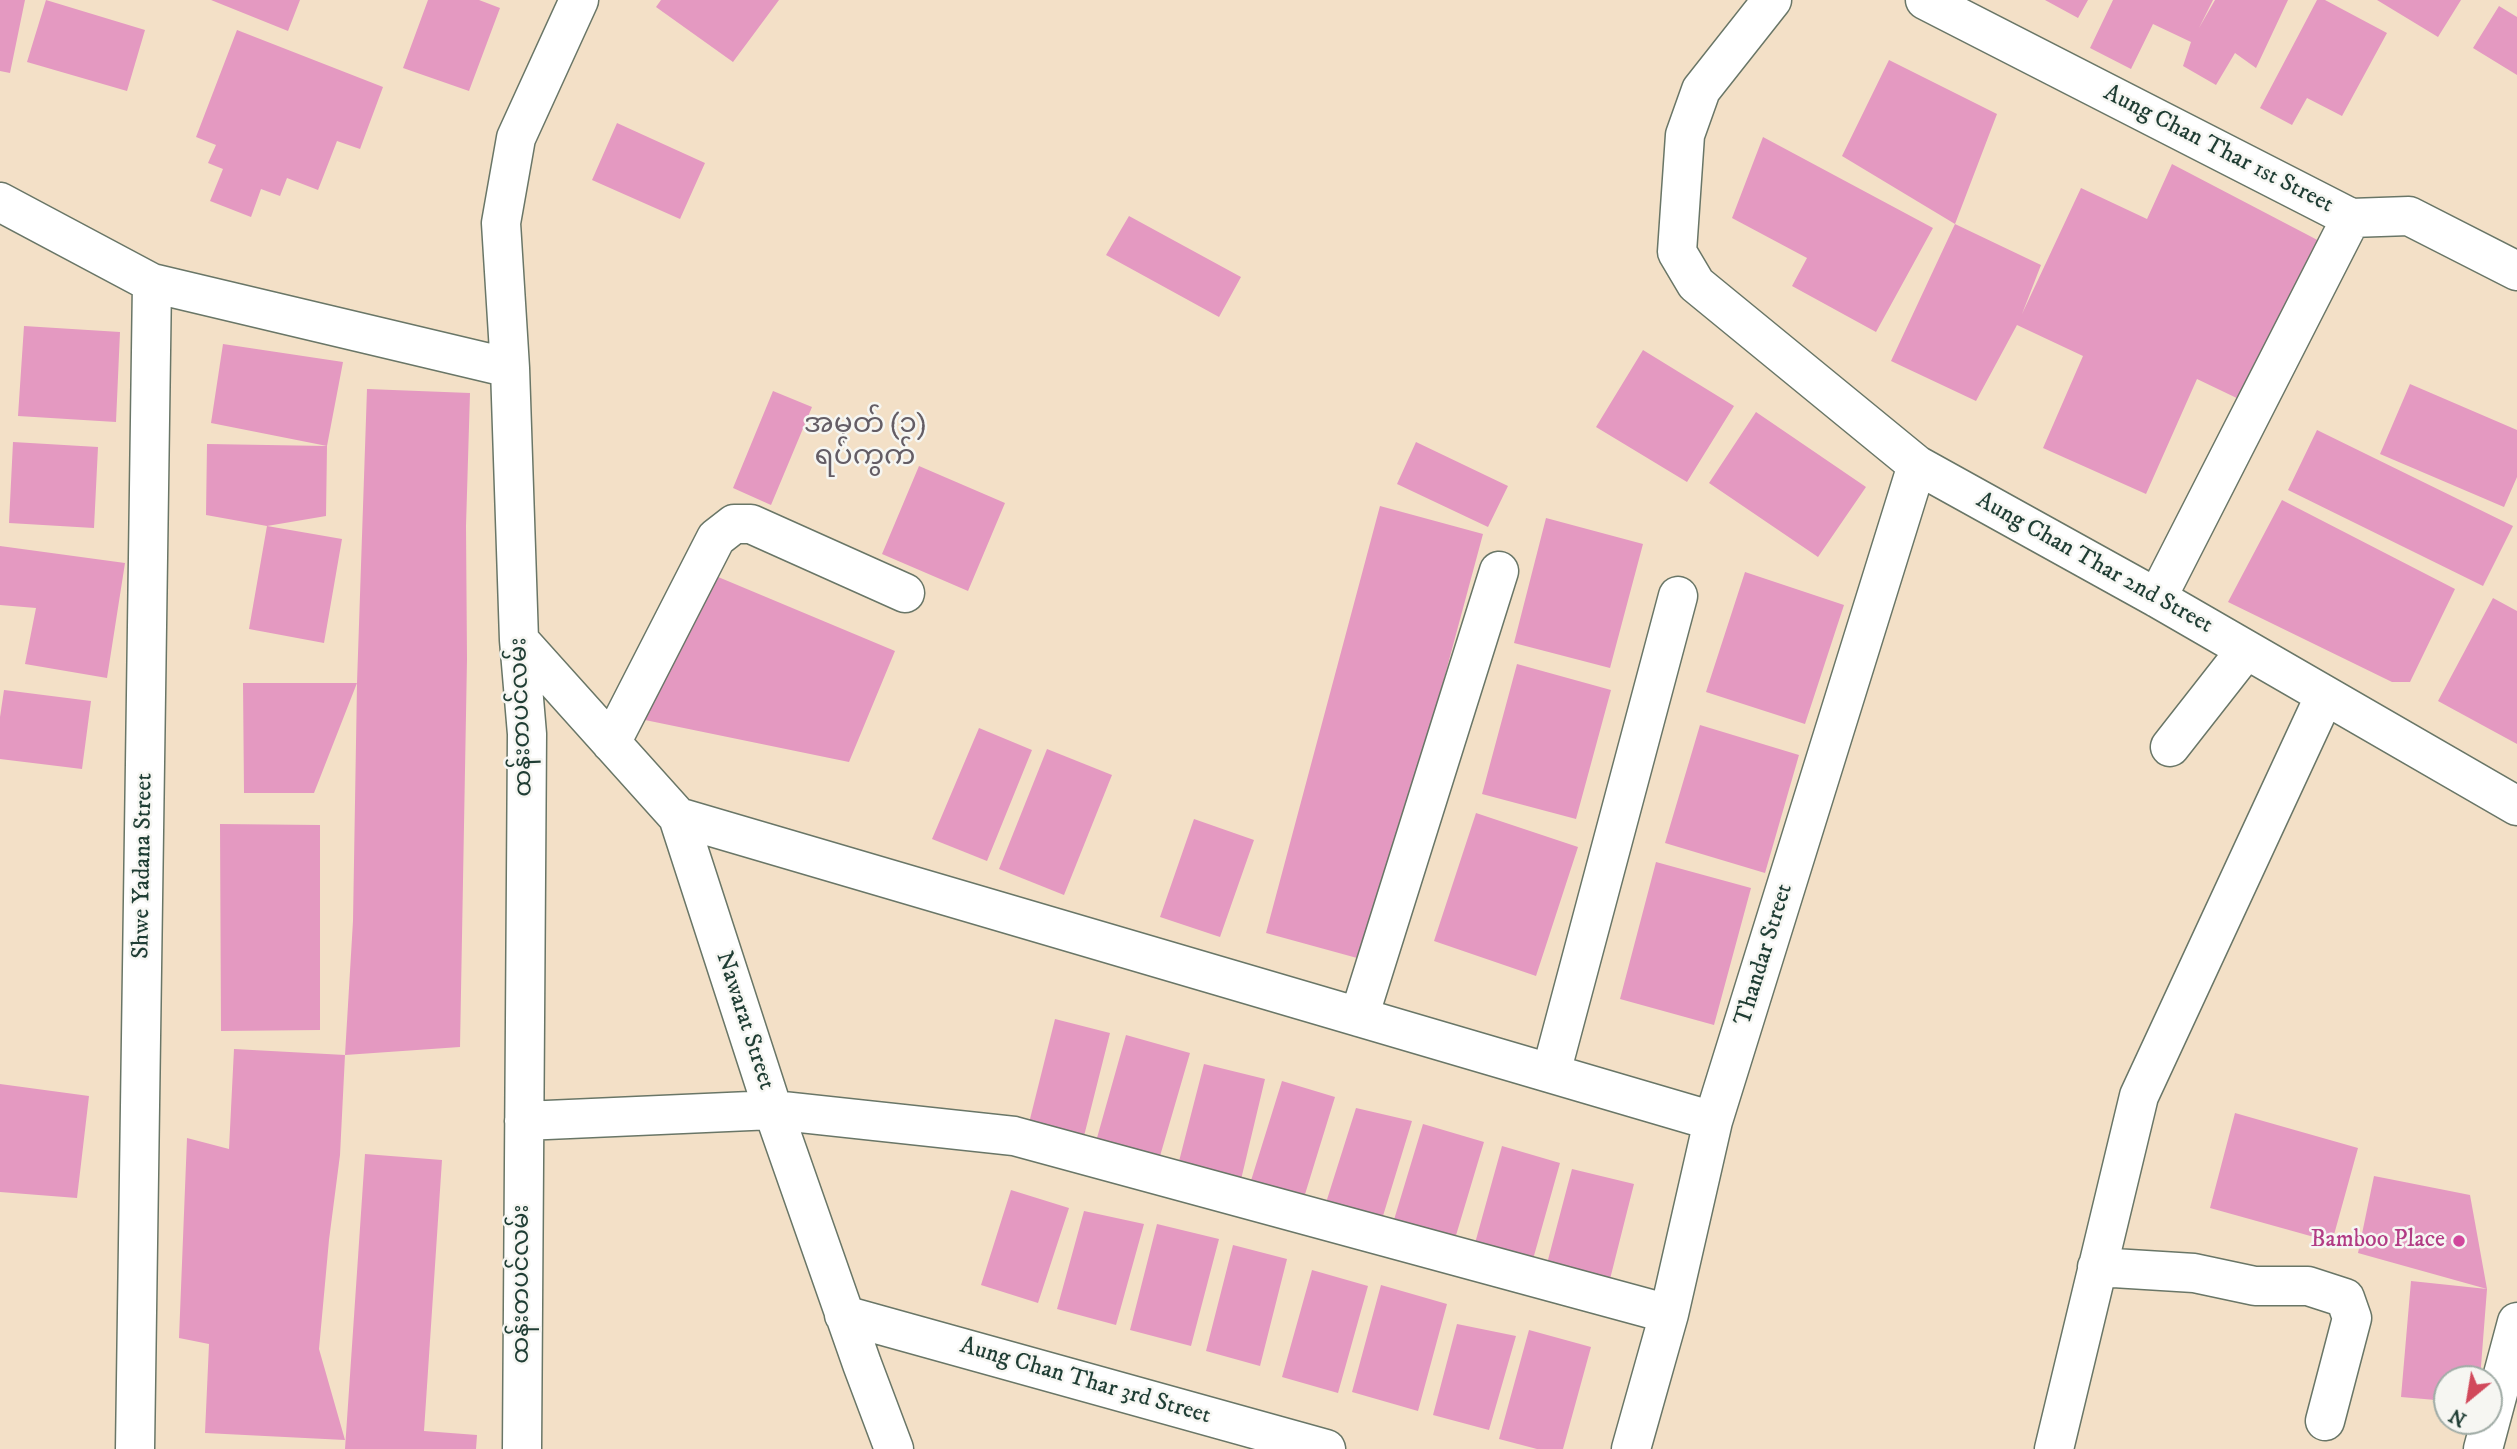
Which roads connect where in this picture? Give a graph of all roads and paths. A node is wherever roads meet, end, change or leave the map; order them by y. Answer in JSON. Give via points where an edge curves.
{"nodes":[{"id":1,"x":579,"y":0,"type":"edge"},
{"id":2,"x":1772,"y":0,"type":"edge"},
{"id":3,"x":1925,"y":0,"type":"edge"},
{"id":4,"x":0,"y":202,"type":"edge"},
{"id":5,"x":2351,"y":218,"type":"junction"},
{"id":6,"x":2517,"y":271,"type":"edge"},
{"id":7,"x":152,"y":282,"type":"junction"},
{"id":8,"x":510,"y":368,"type":"junction"},
{"id":9,"x":1917,"y":465,"type":"junction"},
{"id":10,"x":1499,"y":571,"type":"dead end"},
{"id":11,"x":905,"y":593,"type":"dead end"},
{"id":12,"x":1678,"y":596,"type":"dead end"},
{"id":13,"x":2157,"y":598,"type":"junction"},
{"id":14,"x":519,"y":639,"type":"junction"},
{"id":15,"x":2246,"y":650,"type":"junction"},
{"id":16,"x":2325,"y":695,"type":"junction"},
{"id":17,"x":611,"y":743,"type":"junction"},
{"id":18,"x":2170,"y":747,"type":"dead end"},
{"id":19,"x":2517,"y":806,"type":"edge"},
{"id":20,"x":678,"y":817,"type":"junction"},
{"id":21,"x":1359,"y":1017,"type":"junction"},
{"id":22,"x":1551,"y":1073,"type":"junction"},
{"id":23,"x":773,"y":1110,"type":"junction"},
{"id":24,"x":524,"y":1121,"type":"junction"},
{"id":25,"x":1713,"y":1121,"type":"junction"},
{"id":26,"x":2097,"y":1267,"type":"junction"},
{"id":27,"x":1669,"y":1314,"type":"junction"},
{"id":28,"x":844,"y":1315,"type":"junction"},
{"id":29,"x":2517,"y":1322,"type":"edge"},
{"id":30,"x":2325,"y":1421,"type":"dead end"},
{"id":31,"x":135,"y":1449,"type":"edge"},
{"id":32,"x":522,"y":1449,"type":"edge"},
{"id":33,"x":894,"y":1449,"type":"edge"},
{"id":34,"x":1326,"y":1449,"type":"edge"},
{"id":35,"x":1631,"y":1449,"type":"edge"},
{"id":36,"x":2054,"y":1449,"type":"edge"},
{"id":37,"x":2483,"y":1449,"type":"edge"}],
"edges":[{"from":1,"to":8,"type":"street","name":"ထန်းတပင်လမ်း","via":[[516,138],[501,223]]},
{"from":2,"to":9,"type":"street","name":"Aung Chan Thar 2nd Street","via":[[1701,90],[1685,135],[1677,252],[1696,284]]},
{"from":3,"to":5,"type":"street","name":"Aung Chan Thar 1st Street"},
{"from":4,"to":7,"type":"street"},
{"from":5,"to":6,"type":"street","name":"Aung Chan Thar 1st Street","via":[[2409,216]]},
{"from":5,"to":13,"type":"street"},
{"from":7,"to":8,"type":"street"},
{"from":7,"to":31,"type":"street","name":"Shwe Yadana Street"},
{"from":8,"to":14,"type":"street","name":"ထန်းတပင်လမ်း"},
{"from":9,"to":13,"type":"street","name":"Aung Chan Thar 2nd Street"},
{"from":9,"to":25,"type":"street","name":"Thandar Street"},
{"from":10,"to":21,"type":"street"},
{"from":11,"to":17,"type":"street","via":[[751,524],[734,524],[716,538]]},
{"from":12,"to":22,"type":"street"},
{"from":13,"to":15,"type":"street","name":"Aung Chan Thar 2nd Street"},
{"from":14,"to":17,"type":"street","name":"Nawarat Street"},
{"from":14,"to":24,"type":"street","name":"ထန်းတပင်လမ်း","via":[[527,734]]},
{"from":15,"to":16,"type":"street","name":"Aung Chan Thar 2nd Street"},
{"from":15,"to":18,"type":"street"},
{"from":16,"to":19,"type":"street","name":"Aung Chan Thar 2nd Street"},
{"from":16,"to":26,"type":"street","via":[[2140,1096]]},
{"from":17,"to":20,"type":"street","name":"Nawarat Street"},
{"from":20,"to":21,"type":"street"},
{"from":20,"to":23,"type":"street","name":"Nawarat Street"},
{"from":21,"to":22,"type":"street"},
{"from":22,"to":25,"type":"street"},
{"from":23,"to":24,"type":"street"},
{"from":23,"to":27,"type":"street","via":[[1014,1136]]},
{"from":23,"to":28,"type":"street","name":"Nawarat Street"},
{"from":24,"to":32,"type":"street","name":"ထန်းတပင်လမ်း"},
{"from":25,"to":27,"type":"street","name":"Thandar Street"},
{"from":26,"to":30,"type":"street","via":[[2194,1273],[2255,1286],[2308,1286],[2345,1298],[2352,1318]]},
{"from":26,"to":36,"type":"street"},
{"from":27,"to":35,"type":"street","name":"Thandar Street"},
{"from":28,"to":33,"type":"street","name":"Nawarat Street"},
{"from":28,"to":34,"type":"street","name":"Aung Chan Thar 3rd Street"},
{"from":29,"to":37,"type":"street"}]}
